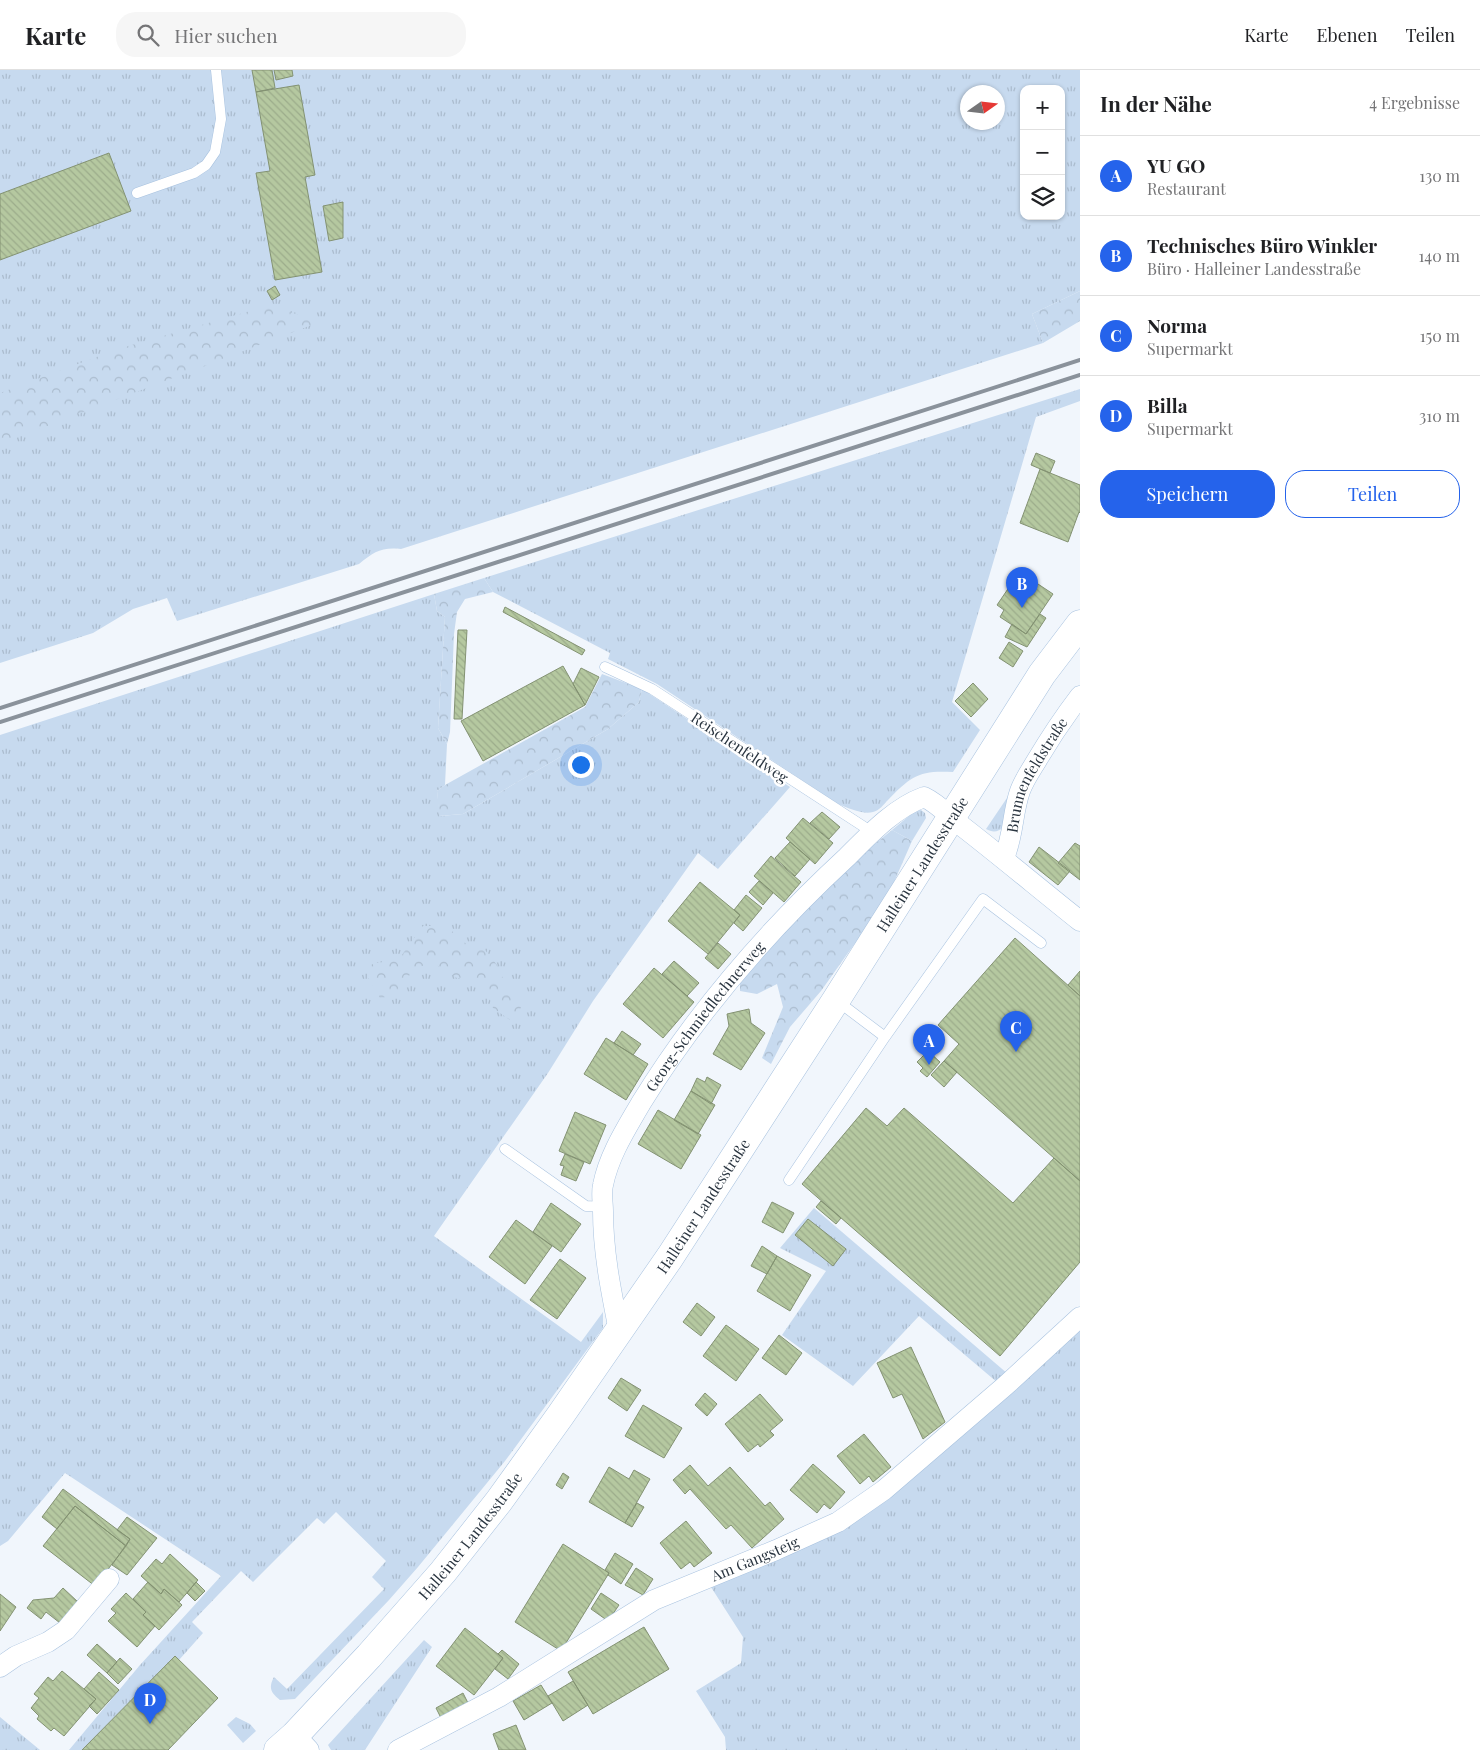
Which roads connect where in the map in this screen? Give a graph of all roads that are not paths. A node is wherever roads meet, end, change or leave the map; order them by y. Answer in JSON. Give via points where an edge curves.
{"nodes":[{"id":1,"x":216,"y":70,"type":"edge"},
{"id":2,"x":137,"y":193,"type":"dead end"},
{"id":3,"x":1080,"y":624,"type":"edge"},
{"id":4,"x":605,"y":667,"type":"dead end"},
{"id":5,"x":1080,"y":696,"type":"edge"},
{"id":6,"x":950,"y":817,"type":"junction"},
{"id":7,"x":872,"y":832,"type":"junction"},
{"id":8,"x":1004,"y":858,"type":"junction"},
{"id":9,"x":1080,"y":921,"type":"edge"},
{"id":10,"x":1040,"y":943,"type":"dead end"},
{"id":11,"x":836,"y":1000,"type":"junction"},
{"id":12,"x":886,"y":1037,"type":"junction"},
{"id":13,"x":505,"y":1149,"type":"dead end"},
{"id":14,"x":789,"y":1180,"type":"dead end"},
{"id":15,"x":603,"y":1207,"type":"junction"},
{"id":16,"x":1080,"y":1317,"type":"edge"},
{"id":17,"x":618,"y":1331,"type":"junction"},
{"id":18,"x":109,"y":1579,"type":"dead end"},
{"id":19,"x":0,"y":1667,"type":"edge"},
{"id":20,"x":294,"y":1745,"type":"edge"},
{"id":21,"x":398,"y":1750,"type":"edge"}],
"edges":[{"from":1,"to":2,"type":"lane","via":[[221,119],[215,152],[194,173]]},
{"from":3,"to":6,"type":"main road","name":"Halleiner Landesstraße","via":[[1042,674]]},
{"from":4,"to":7,"type":"lane","name":"Reischenfeldweg","via":[[652,688]]},
{"from":5,"to":8,"type":"street","name":"Brunnenfeldstraße","via":[[1053,733],[1021,789]]},
{"from":6,"to":7,"type":"street","name":"Georg-Schmiedlechnerweg","via":[[924,797]]},
{"from":6,"to":8,"type":"street"},
{"from":6,"to":11,"type":"main road","name":"Halleiner Landesstraße"},
{"from":7,"to":15,"type":"street","name":"Georg-Schmiedlechnerweg","via":[[779,924],[721,991],[659,1074],[611,1157],[602,1186]]},
{"from":8,"to":9,"type":"street"},
{"from":10,"to":12,"type":"lane","via":[[983,899]]},
{"from":11,"to":12,"type":"lane"},
{"from":11,"to":17,"type":"main road","name":"Halleiner Landesstraße","via":[[670,1258]]},
{"from":12,"to":14,"type":"lane"},
{"from":13,"to":15,"type":"lane","via":[[586,1206]]},
{"from":15,"to":17,"type":"street","name":"Georg-Schmiedlechnerweg","via":[[603,1231]]},
{"from":16,"to":21,"type":"street","name":"Am Gangsteig","via":[[884,1490],[838,1522],[654,1600],[499,1697]]},
{"from":17,"to":20,"type":"main road","name":"Halleiner Landesstraße","via":[[499,1501]]},
{"from":18,"to":19,"type":"street","via":[[66,1630]]}]}
